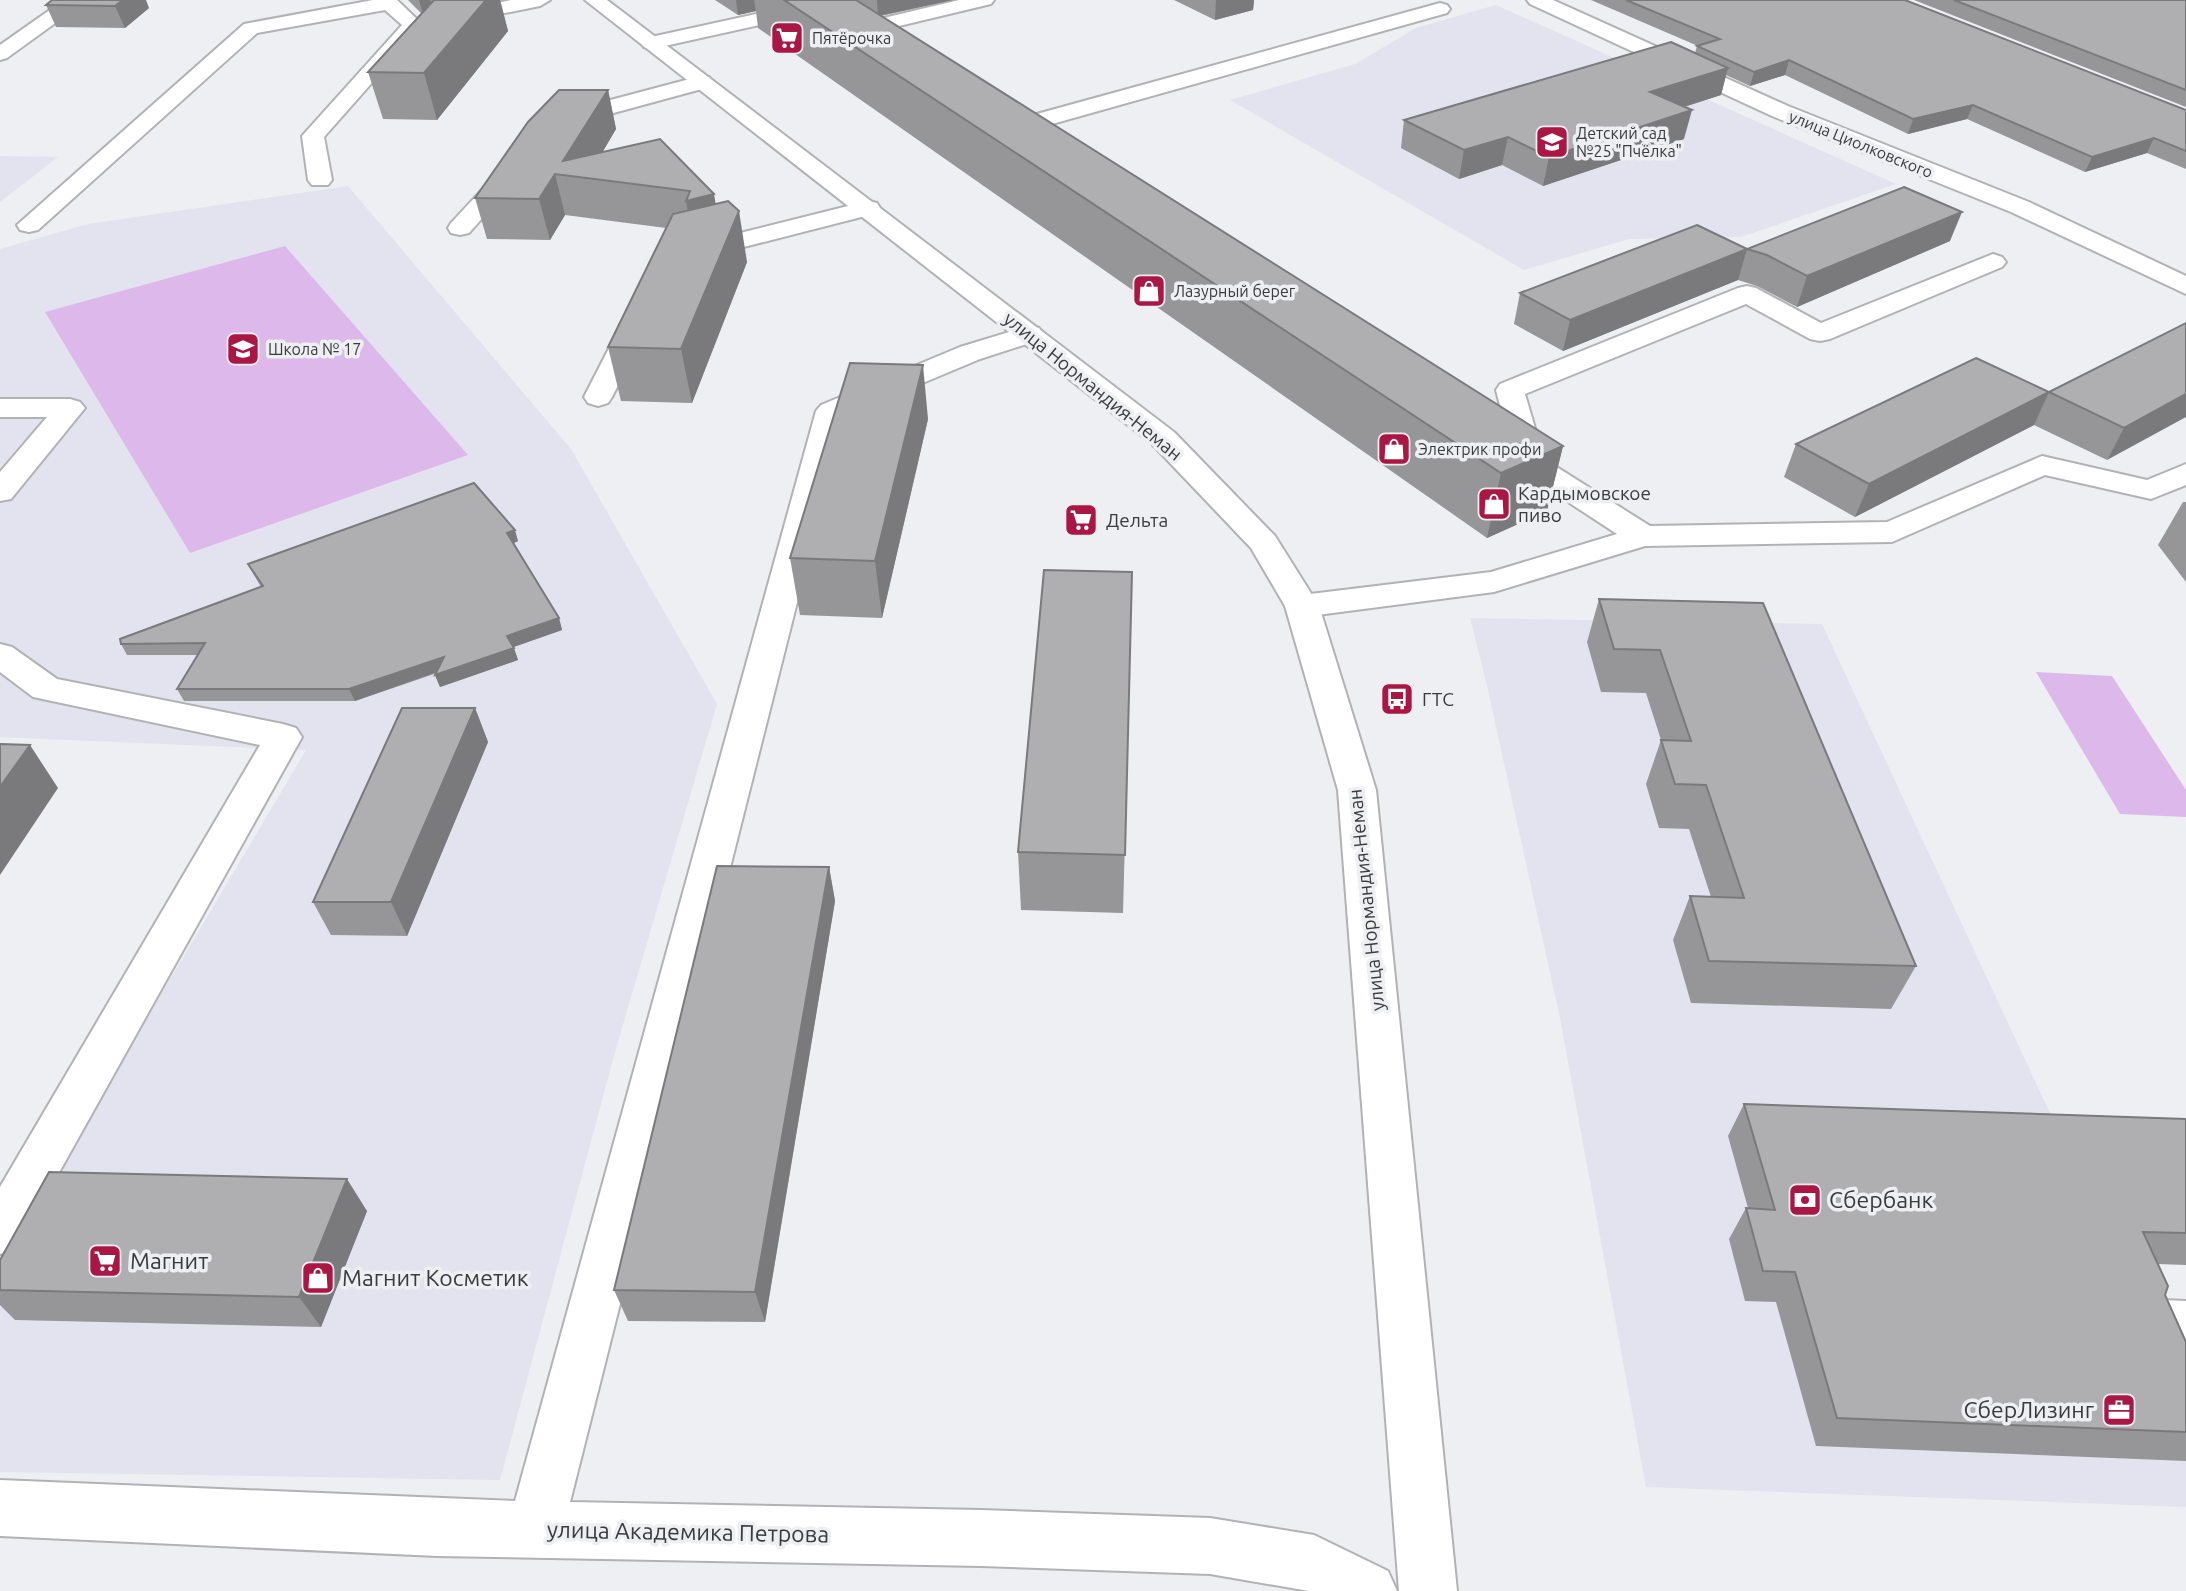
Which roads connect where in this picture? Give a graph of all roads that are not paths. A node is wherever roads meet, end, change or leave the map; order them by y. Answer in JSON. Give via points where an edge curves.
{"nodes":[{"id":1,"x":77,"y":0,"type":"edge"},
{"id":2,"x":540,"y":0,"type":"edge"},
{"id":3,"x":595,"y":0,"type":"edge"},
{"id":4,"x":984,"y":0,"type":"edge"},
{"id":5,"x":1537,"y":0,"type":"edge"},
{"id":6,"x":388,"y":2,"type":"edge"},
{"id":7,"x":825,"y":5,"type":"edge"},
{"id":8,"x":1440,"y":9,"type":"dead end"},
{"id":9,"x":413,"y":25,"type":"junction"},
{"id":10,"x":873,"y":28,"type":"edge"},
{"id":11,"x":651,"y":43,"type":"junction"},
{"id":12,"x":0,"y":54,"type":"edge"},
{"id":13,"x":701,"y":82,"type":"junction"},
{"id":14,"x":989,"y":113,"type":"edge"},
{"id":15,"x":1012,"y":128,"type":"junction"},
{"id":16,"x":550,"y":130,"type":"edge"},
{"id":17,"x":1035,"y":143,"type":"edge"},
{"id":18,"x":532,"y":150,"type":"edge"},
{"id":19,"x":320,"y":180,"type":"dead end"},
{"id":20,"x":868,"y":208,"type":"junction"},
{"id":21,"x":29,"y":225,"type":"dead end"},
{"id":22,"x":460,"y":228,"type":"dead end"},
{"id":23,"x":670,"y":258,"type":"edge"},
{"id":24,"x":1993,"y":262,"type":"dead end"},
{"id":25,"x":2186,"y":286,"type":"edge"},
{"id":26,"x":646,"y":304,"type":"edge"},
{"id":27,"x":1029,"y":334,"type":"junction"},
{"id":28,"x":598,"y":397,"type":"dead end"},
{"id":29,"x":0,"y":408,"type":"edge"},
{"id":30,"x":1496,"y":441,"type":"edge"},
{"id":31,"x":1530,"y":463,"type":"junction"},
{"id":32,"x":2186,"y":473,"type":"edge"},
{"id":33,"x":0,"y":492,"type":"edge"},
{"id":34,"x":1643,"y":536,"type":"junction"},
{"id":35,"x":1301,"y":606,"type":"junction"},
{"id":36,"x":0,"y":655,"type":"edge"},
{"id":37,"x":0,"y":1232,"type":"edge"},
{"id":38,"x":2186,"y":1325,"type":"edge"},
{"id":39,"x":2186,"y":1371,"type":"edge"},
{"id":40,"x":0,"y":1508,"type":"edge"},
{"id":41,"x":535,"y":1529,"type":"junction"},
{"id":42,"x":1368,"y":1591,"type":"edge"},
{"id":43,"x":1429,"y":1591,"type":"edge"}],
"edges":[{"from":1,"to":12,"type":"street"},
{"from":2,"to":9,"type":"street"},
{"from":3,"to":11,"type":"street","name":"улица Нормандия-Неман"},
{"from":4,"to":10,"type":"street"},
{"from":5,"to":25,"type":"street","name":"улица Циолковского","via":[[1780,111],[2020,207]]},
{"from":6,"to":9,"type":"street"},
{"from":6,"to":21,"type":"street","via":[[251,28]]},
{"from":7,"to":11,"type":"street"},
{"from":8,"to":15,"type":"street"},
{"from":9,"to":19,"type":"street","via":[[313,136]]},
{"from":11,"to":13,"type":"street","name":"улица Нормандия-Неман"},
{"from":13,"to":16,"type":"street","via":[[559,121]]},
{"from":13,"to":20,"type":"street","name":"улица Нормандия-Неман"},
{"from":14,"to":15,"type":"street"},
{"from":15,"to":17,"type":"street"},
{"from":18,"to":22,"type":"street"},
{"from":20,"to":23,"type":"street"},
{"from":20,"to":27,"type":"street","name":"улица Нормандия-Неман"},
{"from":24,"to":31,"type":"street","via":[[1820,333],[1746,294],[1510,390]]},
{"from":26,"to":28,"type":"street"},
{"from":27,"to":35,"type":"street","name":"улица Нормандия-Неман","via":[[1163,438],[1264,543]]},
{"from":27,"to":41,"type":"street","via":[[970,353],[831,411]]},
{"from":29,"to":33,"type":"street","via":[[69,408]]},
{"from":30,"to":31,"type":"street"},
{"from":31,"to":34,"type":"street"},
{"from":32,"to":34,"type":"street","via":[[2151,490],[2042,465],[1892,532]]},
{"from":34,"to":35,"type":"street","via":[[1493,582]]},
{"from":35,"to":43,"type":"street","name":"улица Нормандия-Неман","via":[[1357,790]]},
{"from":36,"to":37,"type":"street","via":[[46,689],[283,737]]},
{"from":38,"to":39,"type":"street","via":[[2164,1324]]},
{"from":40,"to":41,"type":"street","name":"улица Академика Петрова"},
{"from":41,"to":42,"type":"street","name":"улица Академика Петрова","via":[[1210,1546],[1314,1563]]}]}
